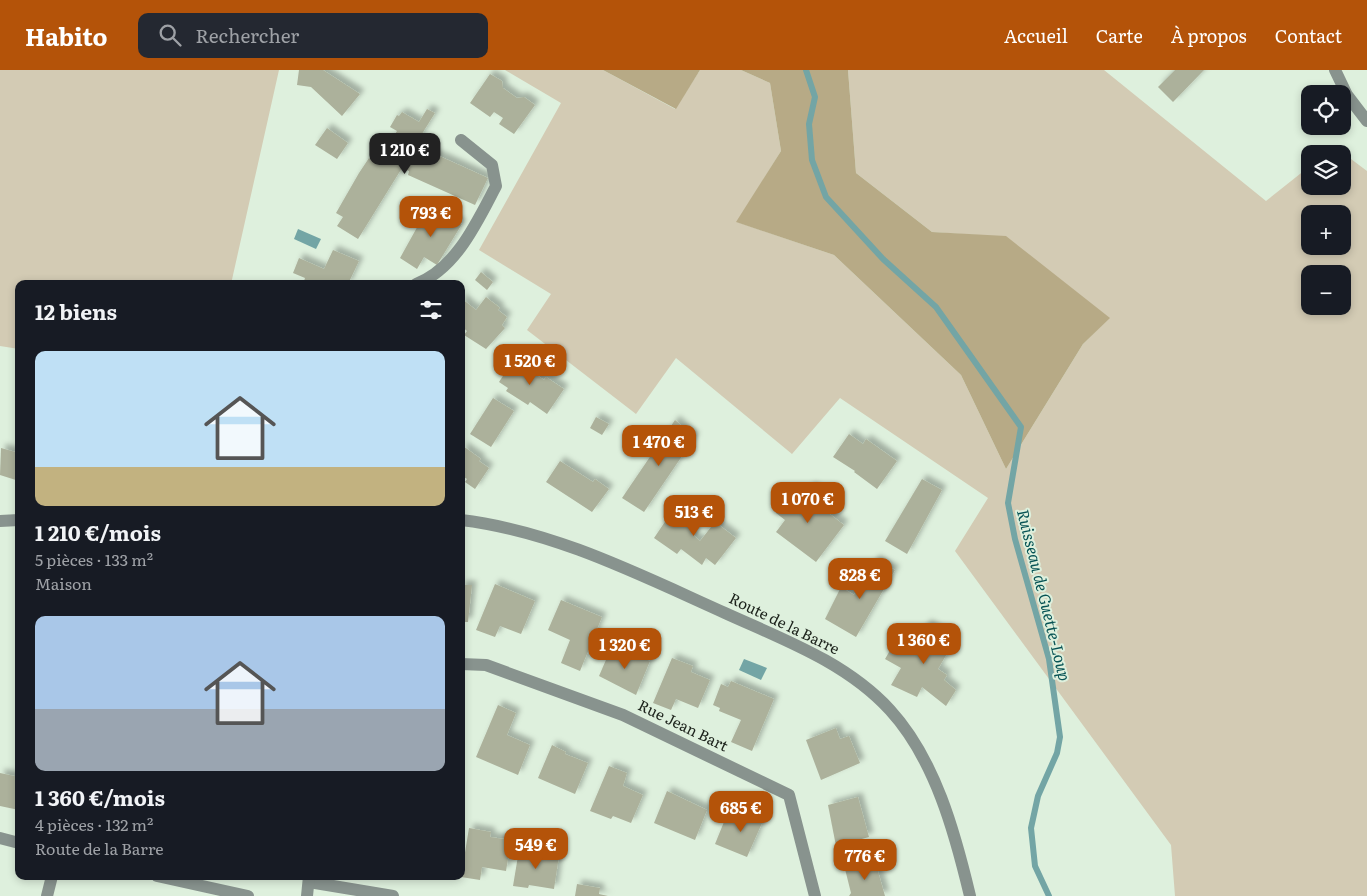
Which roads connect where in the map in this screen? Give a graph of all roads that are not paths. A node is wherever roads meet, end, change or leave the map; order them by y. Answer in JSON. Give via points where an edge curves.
{"nodes":[{"id":1,"x":1335,"y":70,"type":"edge"},
{"id":2,"x":1367,"y":121,"type":"edge"},
{"id":3,"x":461,"y":140,"type":"dead end"},
{"id":4,"x":426,"y":280,"type":"edge"},
{"id":5,"x":15,"y":520,"type":"edge"},
{"id":6,"x":0,"y":521,"type":"edge"},
{"id":7,"x":465,"y":521,"type":"edge"},
{"id":8,"x":465,"y":664,"type":"edge"},
{"id":9,"x":0,"y":838,"type":"edge"},
{"id":10,"x":15,"y":842,"type":"edge"},
{"id":11,"x":51,"y":880,"type":"edge"},
{"id":12,"x":175,"y":880,"type":"edge"},
{"id":13,"x":309,"y":880,"type":"edge"},
{"id":14,"x":314,"y":880,"type":"edge"},
{"id":15,"x":47,"y":896,"type":"edge"},
{"id":16,"x":248,"y":896,"type":"edge"},
{"id":17,"x":307,"y":896,"type":"edge"},
{"id":18,"x":392,"y":896,"type":"edge"},
{"id":19,"x":815,"y":896,"type":"edge"},
{"id":20,"x":970,"y":896,"type":"edge"}],
"edges":[{"from":1,"to":2,"type":"street","via":[[1347,95]]},
{"from":3,"to":4,"type":"street","via":[[492,166],[496,186],[466,241]]},
{"from":5,"to":6,"type":"street"},
{"from":7,"to":20,"type":"street","name":"Route de la Barre","via":[[553,540],[670,588],[810,652],[859,682],[891,711],[920,753],[954,828]]},
{"from":8,"to":19,"type":"street","name":"Rue Jean Bart","via":[[486,665],[623,715],[789,795]]},
{"from":9,"to":10,"type":"street"},
{"from":11,"to":15,"type":"street"},
{"from":12,"to":16,"type":"street"},
{"from":13,"to":17,"type":"street"},
{"from":14,"to":18,"type":"street"}]}
